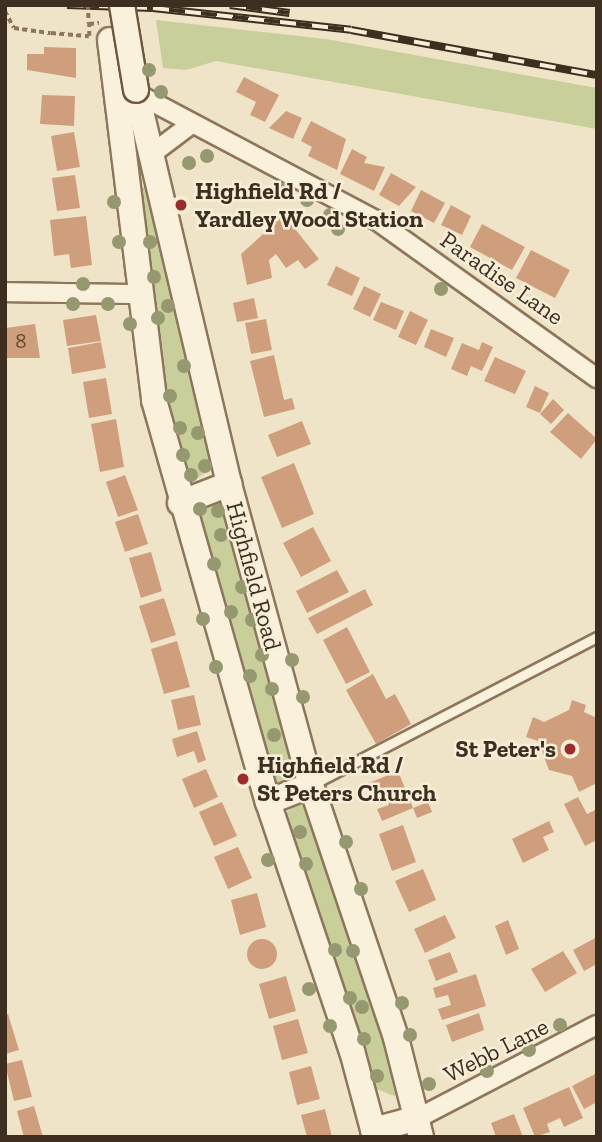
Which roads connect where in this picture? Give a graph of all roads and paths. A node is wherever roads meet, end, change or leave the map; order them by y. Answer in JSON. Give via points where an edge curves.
{"nodes":[{"id":1,"x":88,"y":5,"type":"edge"},
{"id":2,"x":106,"y":5,"type":"edge"},
{"id":3,"x":122,"y":5,"type":"edge"},
{"id":4,"x":5,"y":11,"type":"edge"},
{"id":5,"x":89,"y":24,"type":"dead end"},
{"id":6,"x":100,"y":38,"type":"junction"},
{"id":7,"x":126,"y":92,"type":"junction"},
{"id":8,"x":190,"y":125,"type":"junction"},
{"id":9,"x":149,"y":156,"type":"junction"},
{"id":10,"x":5,"y":292,"type":"edge"},
{"id":11,"x":138,"y":294,"type":"junction"},
{"id":12,"x":595,"y":373,"type":"edge"},
{"id":13,"x":229,"y":484,"type":"junction"},
{"id":14,"x":180,"y":503,"type":"junction"},
{"id":15,"x":597,"y":637,"type":"edge"},
{"id":16,"x":311,"y":785,"type":"junction"},
{"id":17,"x":268,"y":803,"type":"junction"},
{"id":18,"x":597,"y":1025,"type":"edge"},
{"id":19,"x":419,"y":1127,"type":"edge"},
{"id":20,"x":374,"y":1133,"type":"edge"}],
"edges":[{"from":1,"to":5,"type":"path","bridge":true},
{"from":2,"to":6,"type":"street","name":"Highfield Road"},
{"from":3,"to":7,"type":"street","name":"Highfield Road","bridge":true},
{"from":4,"to":6,"type":"path","via":[[14,28]]},
{"from":6,"to":7,"type":"street","name":"Highfield Road"},
{"from":7,"to":8,"type":"street","name":"Paradise Lane"},
{"from":7,"to":9,"type":"street","name":"Highfield Road"},
{"from":7,"to":11,"type":"street","name":"Highfield Road"},
{"from":8,"to":9,"type":"street"},
{"from":8,"to":12,"type":"street","name":"Paradise Lane","via":[[231,140],[376,220]]},
{"from":9,"to":13,"type":"street","name":"Highfield Road"},
{"from":10,"to":11,"type":"street"},
{"from":11,"to":14,"type":"street","name":"Highfield Road","via":[[154,400]]},
{"from":13,"to":14,"type":"street"},
{"from":13,"to":16,"type":"street","name":"Highfield Road"},
{"from":14,"to":17,"type":"street","name":"Highfield Road"},
{"from":15,"to":16,"type":"lane"},
{"from":16,"to":17,"type":"street"},
{"from":16,"to":19,"type":"street","name":"Highfield Road"},
{"from":17,"to":20,"type":"street","name":"Highfield Road"},
{"from":18,"to":19,"type":"street","name":"Webb Lane"},
{"from":19,"to":20,"type":"street"}]}
